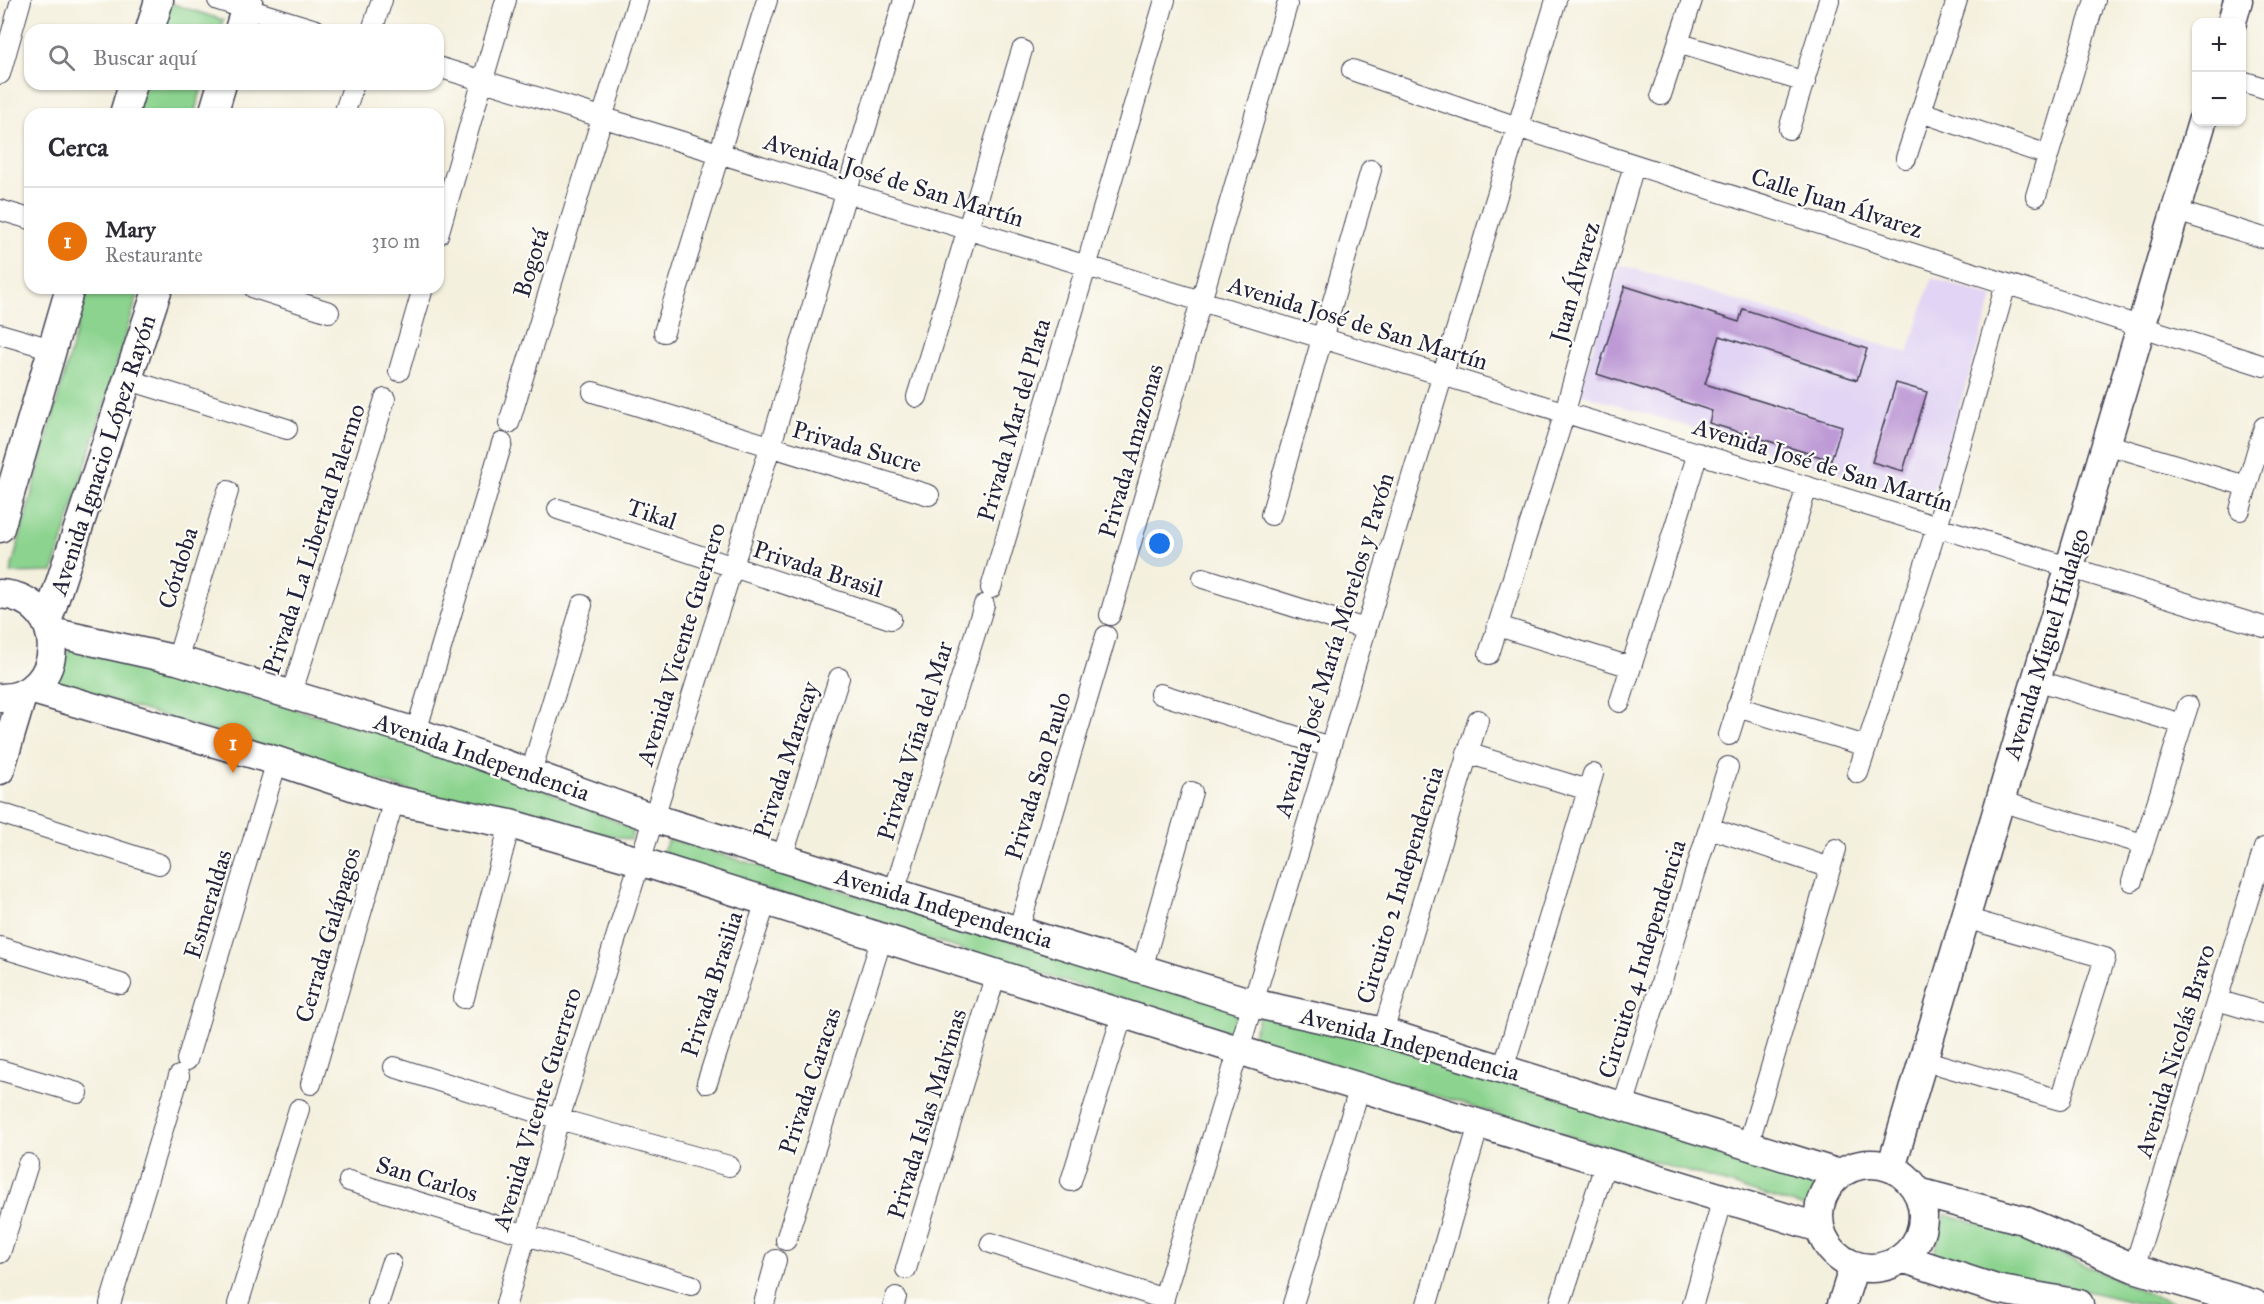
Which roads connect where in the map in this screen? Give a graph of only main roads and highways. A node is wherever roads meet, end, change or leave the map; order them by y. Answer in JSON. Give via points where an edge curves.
{"nodes":[{"id":1,"x":159,"y":0,"type":"edge"},
{"id":2,"x":2238,"y":0,"type":"edge"},
{"id":3,"x":2233,"y":18,"type":"edge"},
{"id":4,"x":152,"y":24,"type":"edge"},
{"id":5,"x":131,"y":90,"type":"edge"},
{"id":6,"x":220,"y":90,"type":"edge"},
{"id":7,"x":126,"y":108,"type":"edge"},
{"id":8,"x":215,"y":108,"type":"edge"},
{"id":9,"x":2201,"y":126,"type":"edge"},
{"id":10,"x":68,"y":294,"type":"edge"},
{"id":11,"x":156,"y":294,"type":"edge"},
{"id":12,"x":0,"y":528,"type":"edge"},
{"id":13,"x":0,"y":594,"type":"edge"},
{"id":14,"x":49,"y":627,"type":"junction"},
{"id":15,"x":18,"y":694,"type":"edge"},
{"id":16,"x":0,"y":770,"type":"edge"},
{"id":17,"x":1891,"y":1168,"type":"junction"},
{"id":18,"x":1840,"y":1174,"type":"junction"},
{"id":19,"x":1918,"y":1192,"type":"junction"},
{"id":20,"x":1820,"y":1228,"type":"junction"},
{"id":21,"x":1902,"y":1258,"type":"junction"},
{"id":22,"x":1854,"y":1266,"type":"junction"},
{"id":23,"x":1842,"y":1304,"type":"edge"},
{"id":24,"x":2079,"y":1304,"type":"edge"},
{"id":25,"x":2254,"y":1304,"type":"edge"}],
"edges":[{"from":1,"to":4,"type":"main road"},
{"from":2,"to":3,"type":"main road"},
{"from":5,"to":7,"type":"main road"},
{"from":6,"to":8,"type":"main road"},
{"from":9,"to":17,"type":"main road","name":"Avenida Miguel Hidalgo"},
{"from":10,"to":12,"type":"main road"},
{"from":11,"to":14,"type":"main road","name":"Avenida Ignacio López Rayón"},
{"from":13,"to":14,"type":"main road","via":[[26,600]]},
{"from":14,"to":15,"type":"main road","name":"Avenida Ignacio López Rayón","via":[[53,648],[50,664],[42,678]]},
{"from":14,"to":18,"type":"main road","name":"Avenida Independencia","via":[[177,660],[416,732],[653,818],[1252,1003],[1383,1032]]},
{"from":15,"to":16,"type":"main road"},
{"from":15,"to":20,"type":"main road","name":"Avenida Independencia","via":[[277,762],[394,800],[510,824],[639,861]]},
{"from":17,"to":18,"type":"main road","via":[[1873,1164],[1856,1166]]},
{"from":17,"to":19,"type":"main road"},
{"from":18,"to":20,"type":"main road","via":[[1826,1189],[1819,1208]]},
{"from":19,"to":21,"type":"main road","via":[[1922,1228],[1915,1245]]},
{"from":19,"to":25,"type":"main road","via":[[2023,1220],[2134,1268]]},
{"from":20,"to":22,"type":"main road","via":[[1827,1244]]},
{"from":21,"to":22,"type":"main road","via":[[1879,1268]]},
{"from":21,"to":24,"type":"main road","via":[[1996,1289]]},
{"from":22,"to":23,"type":"main road"}]}
